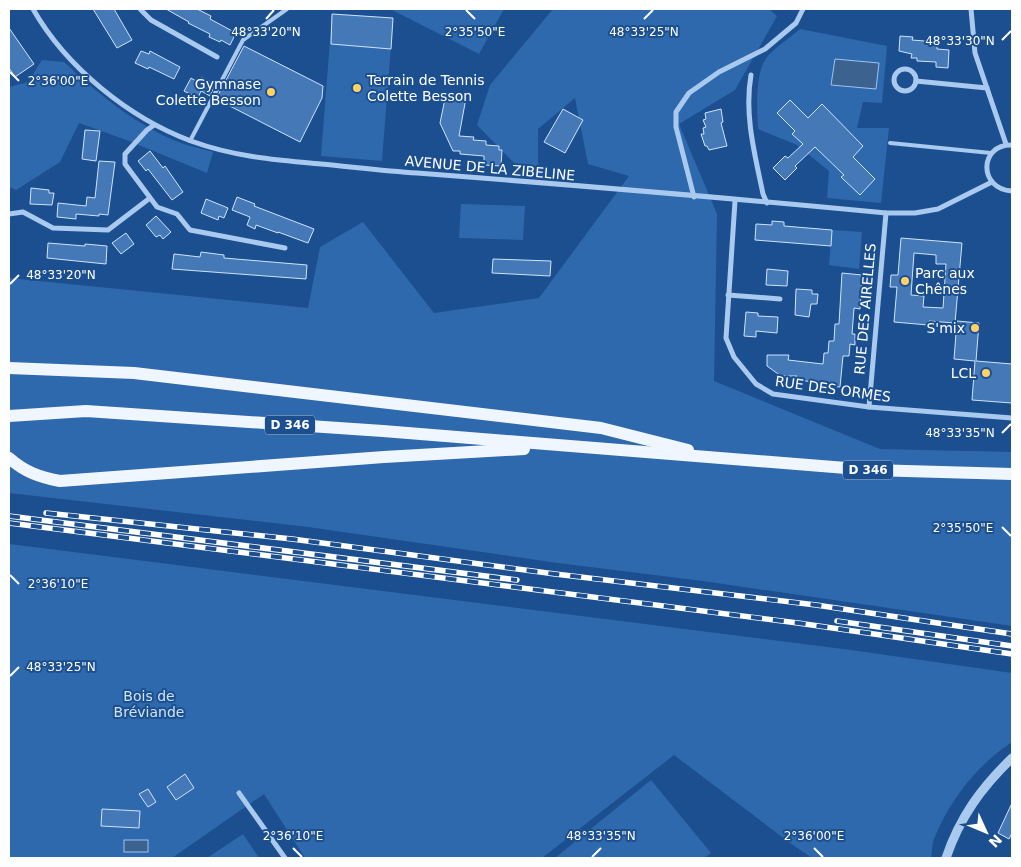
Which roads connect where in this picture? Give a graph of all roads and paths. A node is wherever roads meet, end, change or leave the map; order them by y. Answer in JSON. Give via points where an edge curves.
{"nodes":[{"id":1,"x":33,"y":9,"type":"edge"},
{"id":2,"x":140,"y":9,"type":"edge"},
{"id":3,"x":287,"y":9,"type":"edge"},
{"id":4,"x":804,"y":9,"type":"edge"},
{"id":5,"x":971,"y":9,"type":"edge"},
{"id":6,"x":217,"y":56,"type":"dead end"},
{"id":7,"x":751,"y":75,"type":"dead end"},
{"id":8,"x":916,"y":81,"type":"junction"},
{"id":9,"x":987,"y":88,"type":"junction"},
{"id":10,"x":154,"y":125,"type":"junction"},
{"id":11,"x":190,"y":141,"type":"junction"},
{"id":12,"x":890,"y":143,"type":"dead end"},
{"id":13,"x":1009,"y":145,"type":"edge"},
{"id":14,"x":992,"y":154,"type":"junction"},
{"id":15,"x":992,"y":182,"type":"junction"},
{"id":16,"x":1012,"y":190,"type":"edge"},
{"id":17,"x":694,"y":197,"type":"junction"},
{"id":18,"x":150,"y":198,"type":"junction"},
{"id":19,"x":735,"y":200,"type":"junction"},
{"id":20,"x":767,"y":203,"type":"junction"},
{"id":21,"x":886,"y":213,"type":"junction"},
{"id":22,"x":9,"y":214,"type":"edge"},
{"id":23,"x":285,"y":248,"type":"dead end"},
{"id":24,"x":728,"y":294,"type":"junction"},
{"id":25,"x":780,"y":299,"type":"dead end"},
{"id":26,"x":9,"y":368,"type":"edge"},
{"id":27,"x":869,"y":407,"type":"junction"},
{"id":28,"x":9,"y":416,"type":"edge"},
{"id":29,"x":1012,"y":418,"type":"edge"},
{"id":30,"x":572,"y":446,"type":"junction"},
{"id":31,"x":9,"y":458,"type":"edge"},
{"id":32,"x":724,"y":459,"type":"junction"},
{"id":33,"x":1012,"y":474,"type":"edge"},
{"id":34,"x":1012,"y":758,"type":"edge"},
{"id":35,"x":239,"y":793,"type":"dead end"},
{"id":36,"x":285,"y":858,"type":"edge"},
{"id":37,"x":946,"y":858,"type":"edge"}],
"edges":[{"from":1,"to":10,"type":"street","name":"AVENUE DE LA ZIBELINE","via":[[79,68]]},
{"from":2,"to":6,"type":"street","via":[[151,20]]},
{"from":3,"to":11,"type":"lane","via":[[243,40]]},
{"from":4,"to":17,"type":"street","via":[[796,23],[765,49],[719,72],[689,94],[676,112],[676,127]]},
{"from":5,"to":9,"type":"street","via":[[975,53]]},
{"from":7,"to":20,"type":"street","via":[[750,131]]},
{"from":8,"to":8,"type":"street","via":[[910,90],[902,91],[896,87],[894,77],[901,69],[908,69]]},
{"from":8,"to":9,"type":"street"},
{"from":9,"to":13,"type":"street"},
{"from":10,"to":11,"type":"street","name":"AVENUE DE LA ZIBELINE"},
{"from":10,"to":18,"type":"street","via":[[125,154],[125,164]]},
{"from":11,"to":17,"type":"street","name":"AVENUE DE LA ZIBELINE","via":[[251,158]]},
{"from":12,"to":14,"type":"lane"},
{"from":13,"to":14,"type":"street","via":[[996,149]]},
{"from":14,"to":15,"type":"street","via":[[986,167]]},
{"from":15,"to":16,"type":"street","via":[[1003,190]]},
{"from":15,"to":21,"type":"street","name":"AVENUE DE LA ZIBELINE","via":[[938,209],[915,214]]},
{"from":17,"to":19,"type":"street","name":"AVENUE DE LA ZIBELINE"},
{"from":18,"to":22,"type":"street","via":[[108,230],[53,228],[23,212]]},
{"from":18,"to":23,"type":"street","via":[[157,207],[177,214],[190,230]]},
{"from":19,"to":20,"type":"street","name":"AVENUE DE LA ZIBELINE"},
{"from":19,"to":24,"type":"street","name":"RUE DES ORMES"},
{"from":20,"to":21,"type":"street","name":"AVENUE DE LA ZIBELINE"},
{"from":21,"to":27,"type":"street","name":"RUE DES AIRELLES"},
{"from":24,"to":25,"type":"street"},
{"from":24,"to":27,"type":"street","name":"RUE DES ORMES","via":[[726,338],[734,356],[756,384],[773,394]]},
{"from":26,"to":32,"type":"main road","via":[[134,373],[601,428]]},
{"from":27,"to":29,"type":"street","name":"RUE DES ORMES"},
{"from":28,"to":30,"type":"main road","number":"D 346","via":[[86,411]]},
{"from":30,"to":31,"type":"main road","via":[[60,480],[28,473]]},
{"from":30,"to":32,"type":"main road","number":"D 346"},
{"from":32,"to":33,"type":"main road","number":"D 346","via":[[871,470]]},
{"from":34,"to":37,"type":"street","via":[[966,812]]},
{"from":35,"to":36,"type":"street"}]}
